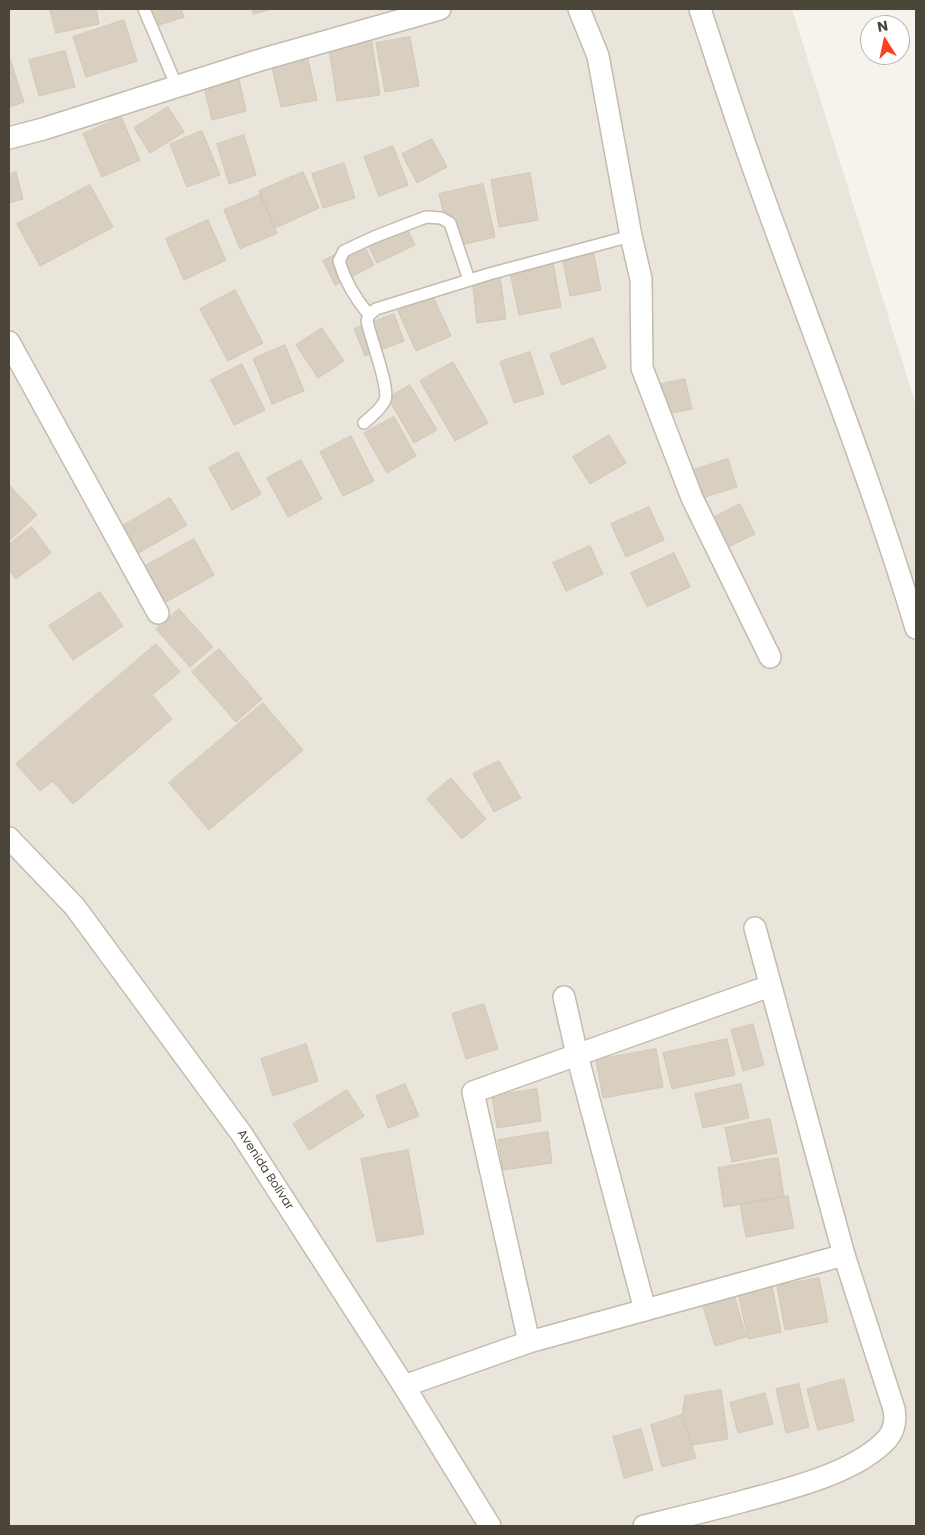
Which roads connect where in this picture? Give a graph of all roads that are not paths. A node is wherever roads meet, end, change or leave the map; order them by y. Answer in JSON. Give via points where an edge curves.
{"nodes":[{"id":1,"x":144,"y":9,"type":"edge"},
{"id":2,"x":440,"y":9,"type":"edge"},
{"id":3,"x":579,"y":9,"type":"edge"},
{"id":4,"x":700,"y":9,"type":"edge"},
{"id":5,"x":177,"y":87,"type":"junction"},
{"id":6,"x":9,"y":138,"type":"edge"},
{"id":7,"x":631,"y":236,"type":"junction"},
{"id":8,"x":469,"y":280,"type":"junction"},
{"id":9,"x":369,"y":315,"type":"junction"},
{"id":10,"x":9,"y":342,"type":"edge"},
{"id":11,"x":364,"y":423,"type":"dead end"},
{"id":12,"x":158,"y":613,"type":"dead end"},
{"id":13,"x":916,"y":628,"type":"edge"},
{"id":14,"x":770,"y":657,"type":"dead end"},
{"id":15,"x":9,"y":838,"type":"edge"},
{"id":16,"x":755,"y":928,"type":"dead end"},
{"id":17,"x":770,"y":986,"type":"junction"},
{"id":18,"x":564,"y":997,"type":"dead end"},
{"id":19,"x":577,"y":1054,"type":"junction"},
{"id":20,"x":844,"y":1255,"type":"junction"},
{"id":21,"x":645,"y":1310,"type":"junction"},
{"id":22,"x":529,"y":1342,"type":"junction"},
{"id":23,"x":404,"y":1386,"type":"junction"},
{"id":24,"x":490,"y":1526,"type":"edge"},
{"id":25,"x":644,"y":1526,"type":"edge"}],
"edges":[{"from":1,"to":5,"type":"lane"},
{"from":2,"to":5,"type":"street"},
{"from":3,"to":7,"type":"street","via":[[598,56]]},
{"from":4,"to":13,"type":"street","via":[[758,183],[823,354],[898,568]]},
{"from":5,"to":6,"type":"street"},
{"from":7,"to":8,"type":"lane"},
{"from":7,"to":14,"type":"street","via":[[641,278],[642,368],[692,498]]},
{"from":8,"to":9,"type":"lane","via":[[376,309]]},
{"from":8,"to":9,"type":"lane","via":[[450,223],[441,218],[426,217],[344,251],[339,261],[343,276]]},
{"from":9,"to":11,"type":"lane","via":[[367,322],[386,386],[386,399]]},
{"from":10,"to":12,"type":"street"},
{"from":15,"to":23,"type":"street","name":"Avenida Bolívar","via":[[75,908],[241,1132]]},
{"from":16,"to":17,"type":"street"},
{"from":17,"to":19,"type":"street"},
{"from":17,"to":20,"type":"street"},
{"from":18,"to":19,"type":"street"},
{"from":19,"to":21,"type":"street"},
{"from":19,"to":22,"type":"street","via":[[473,1092]]},
{"from":20,"to":21,"type":"street"},
{"from":20,"to":25,"type":"street","via":[[894,1409],[896,1419],[888,1437],[842,1470],[784,1490]]},
{"from":21,"to":22,"type":"street"},
{"from":22,"to":23,"type":"street"},
{"from":23,"to":24,"type":"street","name":"Avenida Bolívar"}]}
